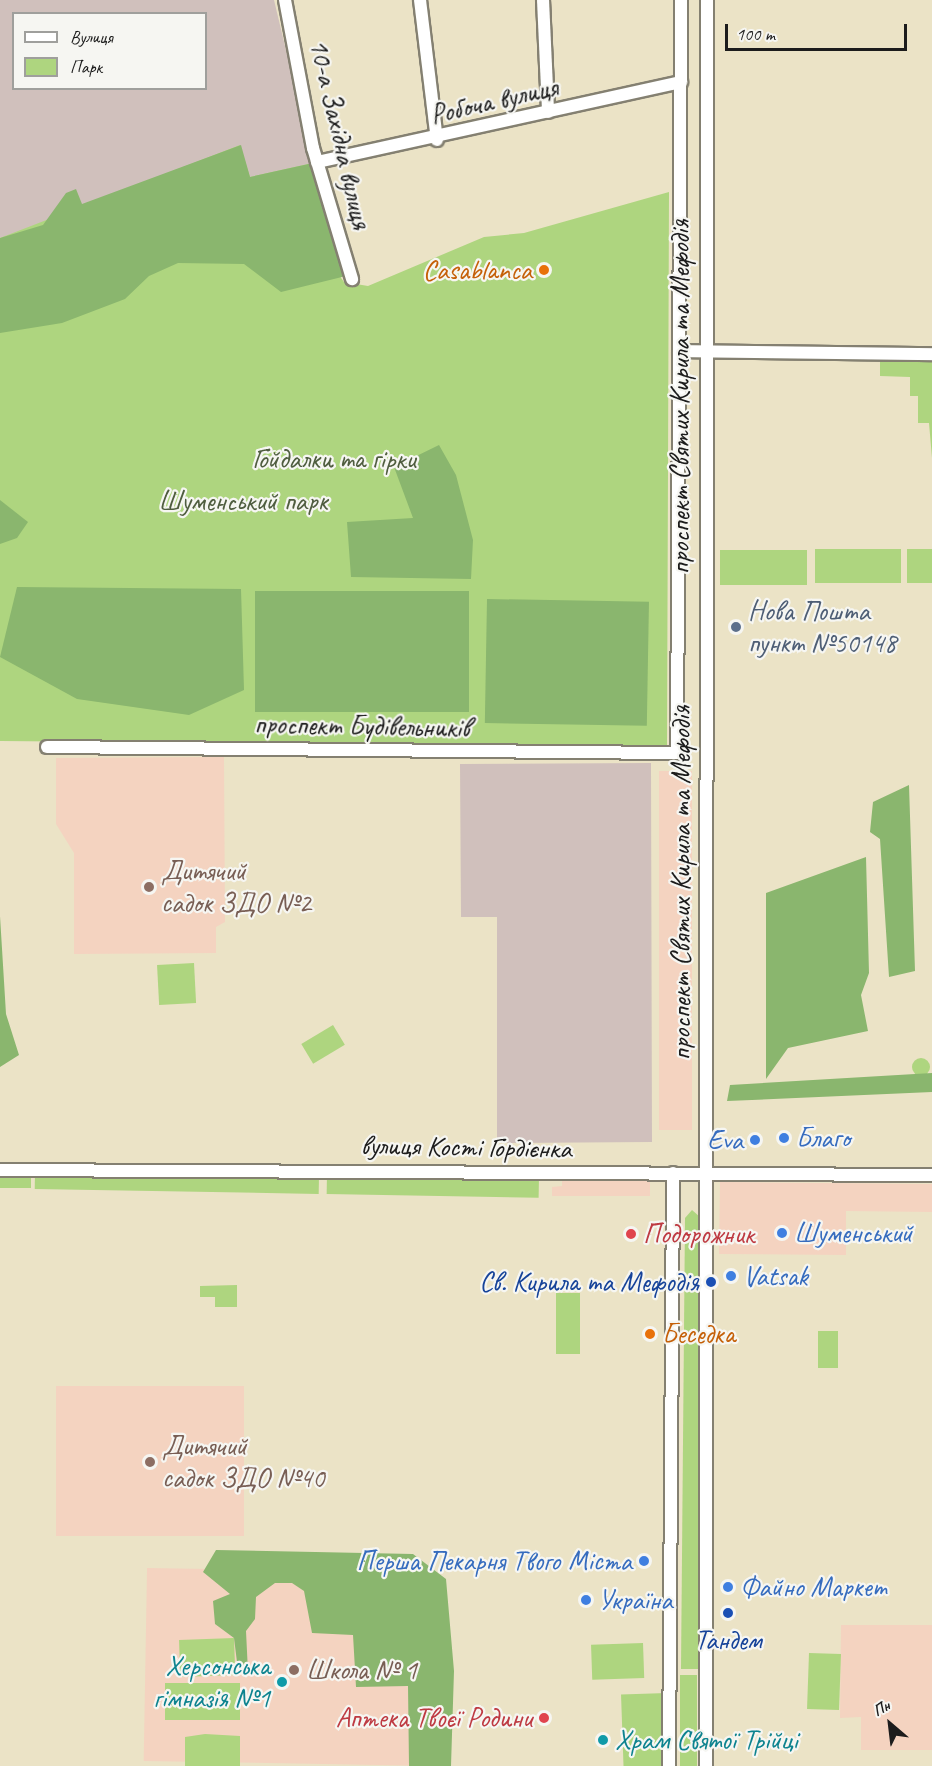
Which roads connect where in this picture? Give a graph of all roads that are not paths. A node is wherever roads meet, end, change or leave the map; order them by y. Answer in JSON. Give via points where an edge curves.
{"nodes":[{"id":1,"x":285,"y":0,"type":"edge"},
{"id":2,"x":420,"y":0,"type":"edge"},
{"id":3,"x":543,"y":0,"type":"edge"},
{"id":4,"x":681,"y":0,"type":"edge"},
{"id":5,"x":707,"y":0,"type":"edge"},
{"id":6,"x":681,"y":82,"type":"junction"},
{"id":7,"x":548,"y":112,"type":"junction"},
{"id":8,"x":437,"y":140,"type":"junction"},
{"id":9,"x":317,"y":162,"type":"junction"},
{"id":10,"x":352,"y":279,"type":"dead end"},
{"id":11,"x":679,"y":351,"type":"junction"},
{"id":12,"x":704,"y":351,"type":"junction"},
{"id":13,"x":932,"y":354,"type":"edge"},
{"id":14,"x":47,"y":747,"type":"dead end"},
{"id":15,"x":0,"y":1170,"type":"edge"},
{"id":16,"x":673,"y":1173,"type":"junction"},
{"id":17,"x":708,"y":1174,"type":"junction"},
{"id":18,"x":932,"y":1175,"type":"edge"},
{"id":19,"x":669,"y":1766,"type":"edge"},
{"id":20,"x":706,"y":1766,"type":"edge"}],
"edges":[{"from":1,"to":9,"type":"street","name":"10-а Західна вулиця"},
{"from":2,"to":8,"type":"street"},
{"from":3,"to":7,"type":"street"},
{"from":4,"to":6,"type":"street"},
{"from":5,"to":12,"type":"street","name":"проспект Святих Кирила та Мефодія"},
{"from":6,"to":7,"type":"street","name":"Робоча вулиця"},
{"from":6,"to":11,"type":"street"},
{"from":7,"to":8,"type":"street","name":"Робоча вулиця"},
{"from":8,"to":9,"type":"street","name":"Робоча вулиця"},
{"from":9,"to":10,"type":"street","name":"10-а Західна вулиця"},
{"from":11,"to":12,"type":"street"},
{"from":11,"to":14,"type":"street","name":"проспект Будівельників","via":[[677,753]]},
{"from":12,"to":13,"type":"street"},
{"from":12,"to":17,"type":"street","name":"проспект Святих Кирила та Мефодія"},
{"from":15,"to":16,"type":"street","name":"вулиця Кості Гордієнка"},
{"from":16,"to":17,"type":"street","name":"вулиця Кості Гордієнка"},
{"from":16,"to":19,"type":"street"},
{"from":17,"to":18,"type":"street","name":"вулиця Кості Гордієнка"},
{"from":17,"to":20,"type":"street","name":"проспект Святих Кирила та Мефодія"}]}
